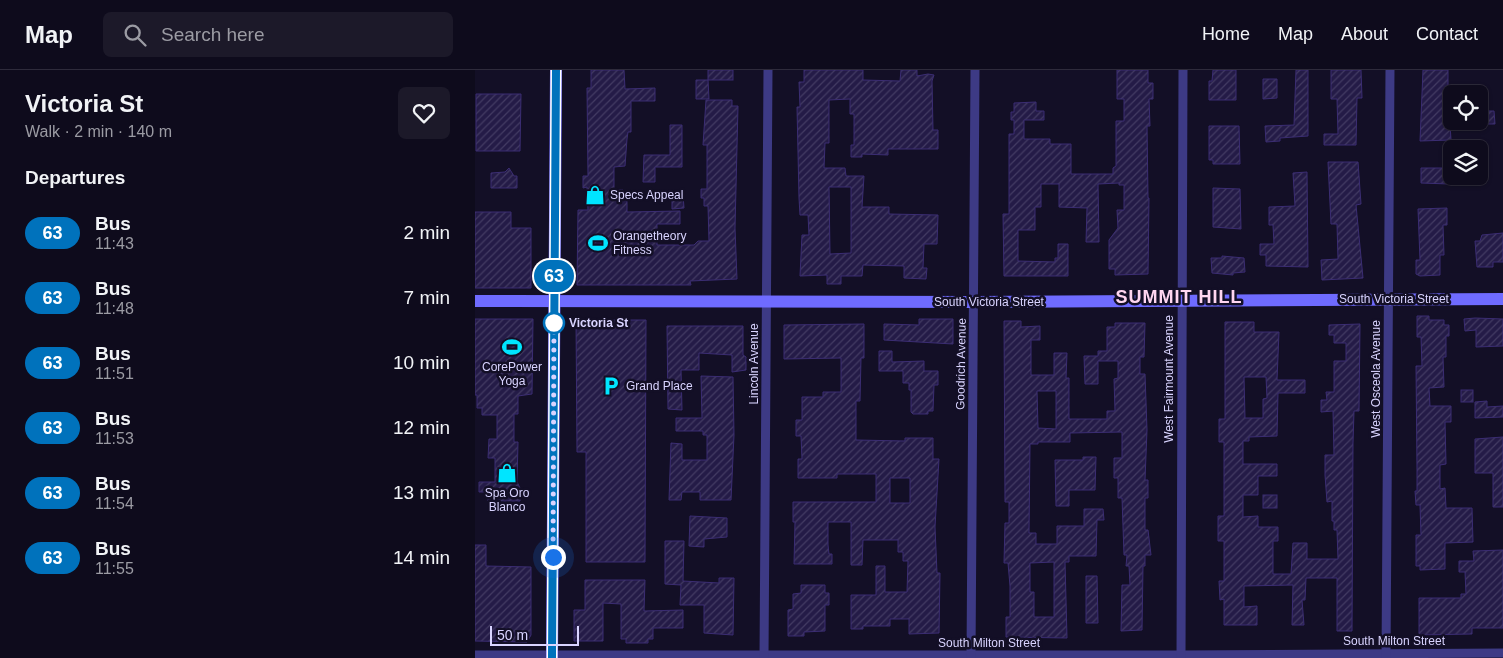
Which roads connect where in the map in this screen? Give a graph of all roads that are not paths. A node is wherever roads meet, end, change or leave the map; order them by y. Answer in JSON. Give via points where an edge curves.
{"nodes":[{"id":1,"x":556,"y":70,"type":"edge"},
{"id":2,"x":768,"y":70,"type":"edge"},
{"id":3,"x":975,"y":70,"type":"edge"},
{"id":4,"x":1183,"y":70,"type":"edge"},
{"id":5,"x":1390,"y":70,"type":"edge"},
{"id":6,"x":1389,"y":299,"type":"junction"},
{"id":7,"x":1503,"y":299,"type":"edge"},
{"id":8,"x":1182,"y":300,"type":"junction"},
{"id":9,"x":475,"y":301,"type":"edge"},
{"id":10,"x":554,"y":301,"type":"junction"},
{"id":11,"x":767,"y":301,"type":"junction"},
{"id":12,"x":974,"y":302,"type":"junction"},
{"id":13,"x":1503,"y":653,"type":"edge"},
{"id":14,"x":475,"y":655,"type":"edge"},
{"id":15,"x":1386,"y":656,"type":"edge"},
{"id":16,"x":552,"y":657,"type":"edge"},
{"id":17,"x":764,"y":657,"type":"edge"},
{"id":18,"x":971,"y":657,"type":"edge"},
{"id":19,"x":1181,"y":657,"type":"edge"}],
"edges":[{"from":1,"to":10,"type":"street"},
{"from":2,"to":11,"type":"street","name":"Lincoln Avenue"},
{"from":3,"to":12,"type":"street","name":"Goodrich Avenue"},
{"from":4,"to":8,"type":"street","name":"West Fairmount Avenue"},
{"from":5,"to":6,"type":"street","name":"West Osceola Avenue"},
{"from":6,"to":7,"type":"street","name":"South Victoria Street"},
{"from":6,"to":8,"type":"street","name":"South Victoria Street"},
{"from":6,"to":15,"type":"street","name":"West Osceola Avenue"},
{"from":8,"to":12,"type":"street","name":"South Victoria Street"},
{"from":8,"to":19,"type":"street","name":"West Fairmount Avenue"},
{"from":9,"to":10,"type":"street","name":"South Victoria Street"},
{"from":10,"to":11,"type":"street","name":"South Victoria Street"},
{"from":10,"to":16,"type":"street"},
{"from":11,"to":12,"type":"street","name":"South Victoria Street"},
{"from":11,"to":17,"type":"street","name":"Lincoln Avenue"},
{"from":12,"to":18,"type":"street","name":"Goodrich Avenue"},
{"from":13,"to":15,"type":"street","name":"South Milton Street"},
{"from":14,"to":16,"type":"street","name":"South Milton Street"},
{"from":15,"to":19,"type":"street","name":"South Milton Street"},
{"from":16,"to":17,"type":"street","name":"South Milton Street"},
{"from":17,"to":18,"type":"street","name":"South Milton Street"},
{"from":18,"to":19,"type":"street","name":"South Milton Street"}]}
